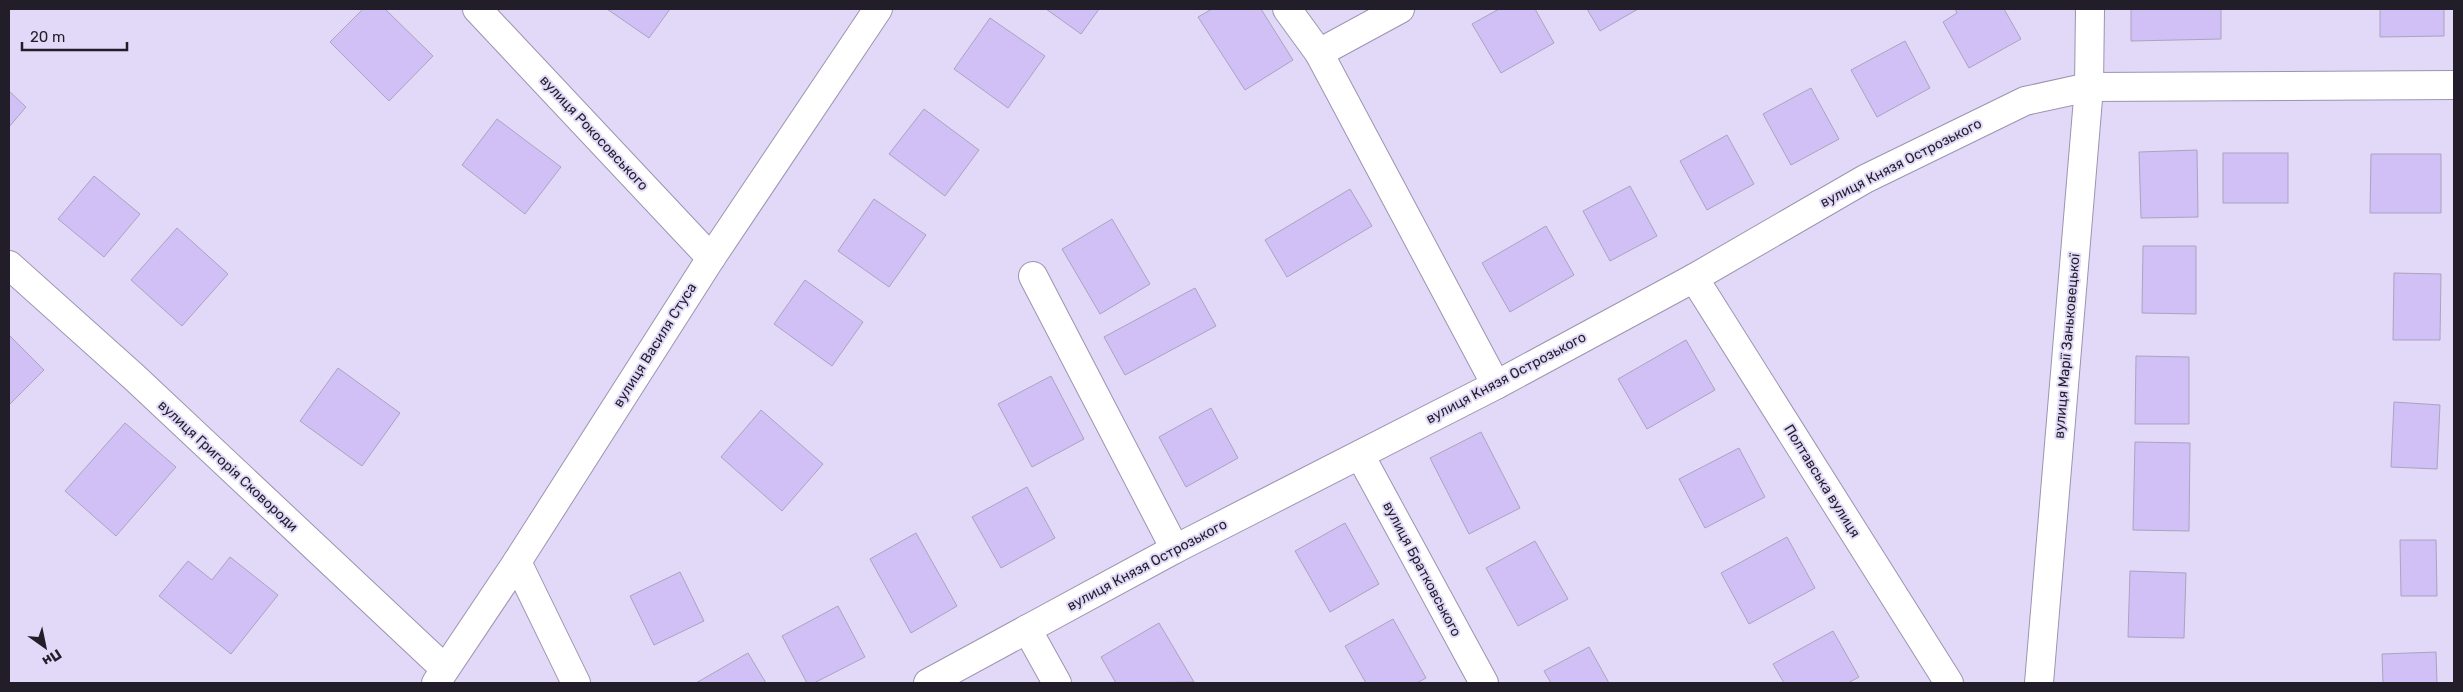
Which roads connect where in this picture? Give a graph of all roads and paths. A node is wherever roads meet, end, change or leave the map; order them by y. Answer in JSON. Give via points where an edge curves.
{"nodes":[{"id":1,"x":477,"y":9,"type":"edge"},
{"id":2,"x":878,"y":9,"type":"edge"},
{"id":3,"x":1287,"y":9,"type":"edge"},
{"id":4,"x":1400,"y":9,"type":"edge"},
{"id":5,"x":2090,"y":9,"type":"edge"},
{"id":6,"x":1319,"y":53,"type":"junction"},
{"id":7,"x":2454,"y":85,"type":"edge"},
{"id":8,"x":2089,"y":87,"type":"junction"},
{"id":9,"x":711,"y":258,"type":"junction"},
{"id":10,"x":9,"y":265,"type":"edge"},
{"id":11,"x":1033,"y":276,"type":"dead end"},
{"id":12,"x":1694,"y":278,"type":"junction"},
{"id":13,"x":1496,"y":385,"type":"junction"},
{"id":14,"x":1360,"y":455,"type":"junction"},
{"id":15,"x":1175,"y":549,"type":"junction"},
{"id":16,"x":518,"y":562,"type":"junction"},
{"id":17,"x":1027,"y":629,"type":"junction"},
{"id":18,"x":441,"y":676,"type":"edge"},
{"id":19,"x":576,"y":683,"type":"edge"},
{"id":20,"x":928,"y":683,"type":"edge"},
{"id":21,"x":1057,"y":683,"type":"edge"},
{"id":22,"x":1484,"y":683,"type":"edge"},
{"id":23,"x":1949,"y":683,"type":"edge"},
{"id":24,"x":2040,"y":683,"type":"edge"}],
"edges":[{"from":1,"to":9,"type":"street","name":"вулиця Рокосовського"},
{"from":2,"to":9,"type":"street","name":"вулиця Василя Стуса"},
{"from":3,"to":6,"type":"street"},
{"from":4,"to":6,"type":"street"},
{"from":5,"to":8,"type":"street","name":"вулиця Марії Заньковецької"},
{"from":6,"to":13,"type":"street"},
{"from":7,"to":8,"type":"street","name":"вулиця Князя Острозького"},
{"from":8,"to":12,"type":"street","name":"вулиця Князя Острозького","via":[[2025,101],[1865,179]]},
{"from":8,"to":24,"type":"street","name":"вулиця Марії Заньковецької"},
{"from":9,"to":16,"type":"street","name":"вулиця Василя Стуса"},
{"from":10,"to":18,"type":"street","name":"вулиця Григорія Сковороди","via":[[134,377]]},
{"from":11,"to":15,"type":"street"},
{"from":12,"to":13,"type":"street","name":"вулиця Князя Острозького"},
{"from":12,"to":23,"type":"street","name":"Полтавська вулиця"},
{"from":13,"to":14,"type":"street","name":"вулиця Князя Острозького"},
{"from":14,"to":15,"type":"street","name":"вулиця Князя Острозького"},
{"from":14,"to":22,"type":"street","name":"вулиця Братковського"},
{"from":15,"to":17,"type":"street","name":"вулиця Князя Острозького"},
{"from":16,"to":18,"type":"street","name":"вулиця Василя Стуса"},
{"from":16,"to":19,"type":"street"},
{"from":17,"to":20,"type":"street","name":"вулиця Князя Острозького"},
{"from":17,"to":21,"type":"street"}]}
